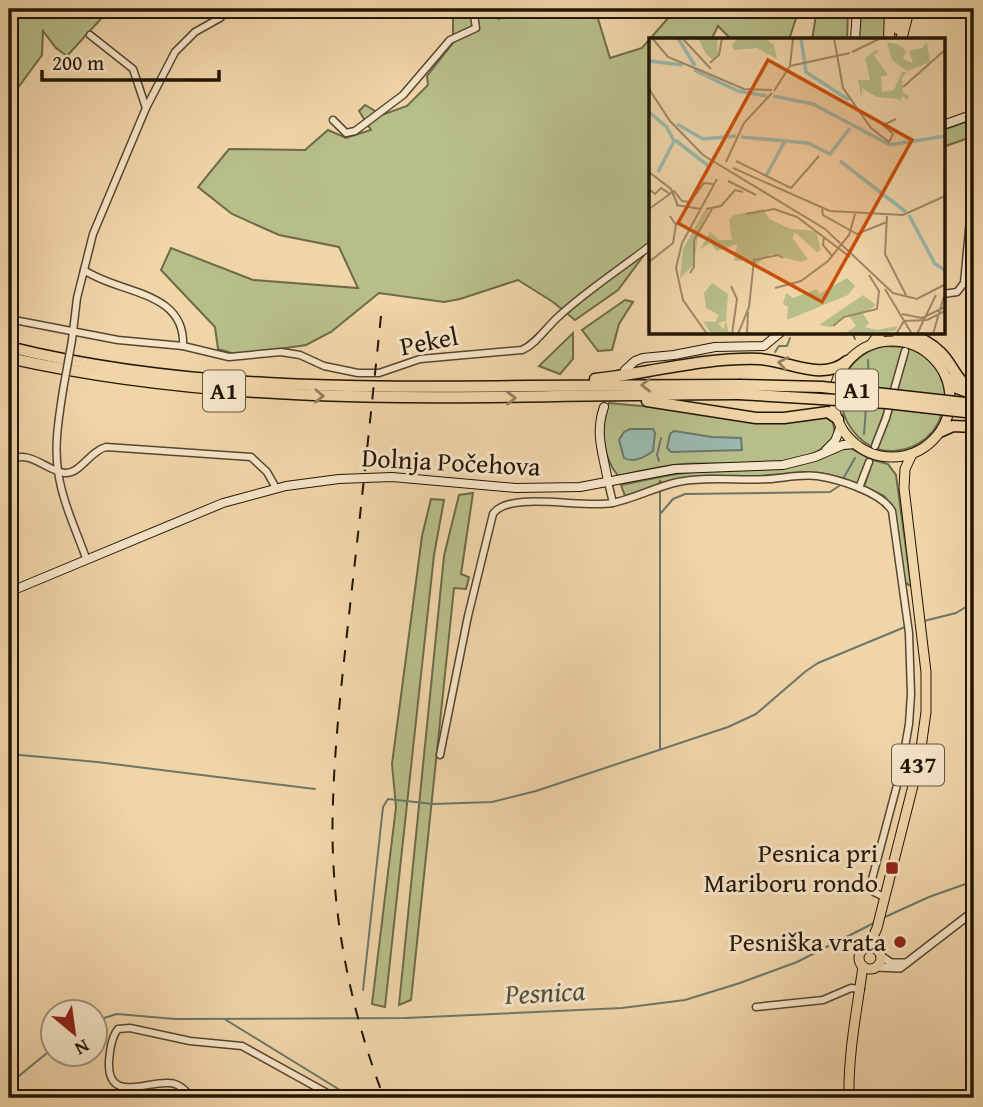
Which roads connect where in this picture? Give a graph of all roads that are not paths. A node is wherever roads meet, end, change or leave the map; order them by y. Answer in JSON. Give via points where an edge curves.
{"nodes":[{"id":1,"x":229,"y":9,"type":"edge"},
{"id":2,"x":473,"y":9,"type":"edge"},
{"id":3,"x":857,"y":9,"type":"edge"},
{"id":4,"x":890,"y":9,"type":"edge"},
{"id":5,"x":899,"y":9,"type":"edge"},
{"id":6,"x":909,"y":9,"type":"edge"},
{"id":7,"x":90,"y":35,"type":"dead end"},
{"id":8,"x":855,"y":38,"type":"edge"},
{"id":9,"x":889,"y":38,"type":"edge"},
{"id":10,"x":899,"y":38,"type":"edge"},
{"id":11,"x":900,"y":38,"type":"edge"},
{"id":12,"x":146,"y":108,"type":"junction"},
{"id":13,"x":974,"y":114,"type":"edge"},
{"id":14,"x":333,"y":120,"type":"dead end"},
{"id":15,"x":944,"y":125,"type":"edge"},
{"id":16,"x":974,"y":177,"type":"edge"},
{"id":17,"x":649,"y":247,"type":"edge"},
{"id":18,"x":83,"y":270,"type":"junction"},
{"id":19,"x":944,"y":295,"type":"edge"},
{"id":20,"x":9,"y":319,"type":"edge"},
{"id":21,"x":73,"y":331,"type":"junction"},
{"id":22,"x":779,"y":334,"type":"edge"},
{"id":23,"x":880,"y":334,"type":"edge"},
{"id":24,"x":906,"y":342,"type":"edge"},
{"id":25,"x":872,"y":344,"type":"junction"},
{"id":26,"x":183,"y":346,"type":"junction"},
{"id":27,"x":9,"y":347,"type":"edge"},
{"id":28,"x":9,"y":358,"type":"edge"},
{"id":29,"x":847,"y":361,"type":"junction"},
{"id":30,"x":625,"y":370,"type":"dead end"},
{"id":31,"x":947,"y":378,"type":"junction"},
{"id":32,"x":554,"y":385,"type":"junction"},
{"id":33,"x":739,"y":389,"type":"junction"},
{"id":34,"x":974,"y":390,"type":"edge"},
{"id":35,"x":603,"y":402,"type":"junction"},
{"id":36,"x":974,"y":404,"type":"edge"},
{"id":37,"x":974,"y":413,"type":"edge"},
{"id":38,"x":839,"y":423,"type":"junction"},
{"id":39,"x":974,"y":427,"type":"edge"},
{"id":40,"x":942,"y":431,"type":"junction"},
{"id":41,"x":855,"y":444,"type":"junction"},
{"id":42,"x":875,"y":446,"type":"tunnel mouth"},
{"id":43,"x":824,"y":453,"type":"junction"},
{"id":44,"x":912,"y":454,"type":"junction"},
{"id":45,"x":888,"y":457,"type":"junction"},
{"id":46,"x":9,"y":462,"type":"edge"},
{"id":47,"x":869,"y":462,"type":"tunnel mouth"},
{"id":48,"x":58,"y":470,"type":"junction"},
{"id":49,"x":608,"y":482,"type":"junction"},
{"id":50,"x":276,"y":488,"type":"junction"},
{"id":51,"x":859,"y":488,"type":"junction"},
{"id":52,"x":905,"y":488,"type":"junction"},
{"id":53,"x":613,"y":503,"type":"junction"},
{"id":54,"x":86,"y":558,"type":"junction"},
{"id":55,"x":917,"y":589,"type":"junction"},
{"id":56,"x":903,"y":590,"type":"junction"},
{"id":57,"x":9,"y":592,"type":"edge"},
{"id":58,"x":440,"y":755,"type":"dead end"},
{"id":59,"x":884,"y":900,"type":"junction"},
{"id":60,"x":974,"y":911,"type":"edge"},
{"id":61,"x":875,"y":951,"type":"junction"},
{"id":62,"x":907,"y":963,"type":"junction"},
{"id":63,"x":863,"y":966,"type":"junction"},
{"id":64,"x":875,"y":968,"type":"junction"},
{"id":65,"x":861,"y":989,"type":"junction"},
{"id":66,"x":756,"y":1007,"type":"dead end"},
{"id":67,"x":192,"y":1098,"type":"edge"},
{"id":68,"x":336,"y":1098,"type":"edge"},
{"id":69,"x":849,"y":1098,"type":"edge"}],
"edges":[{"from":1,"to":12,"type":"street","via":[[176,52]]},
{"from":2,"to":14,"type":"street","via":[[476,28],[450,40],[403,95],[355,131],[346,133]]},
{"from":3,"to":8,"type":"main road"},
{"from":4,"to":9,"type":"highway"},
{"from":5,"to":10,"type":"highway"},
{"from":6,"to":11,"type":"highway"},
{"from":7,"to":12,"type":"street","via":[[133,69]]},
{"from":12,"to":18,"type":"street","via":[[93,234]]},
{"from":13,"to":15,"type":"main road"},
{"from":16,"to":19,"type":"street","via":[[964,283],[957,292]]},
{"from":17,"to":26,"type":"street","name":"Pekel","via":[[557,317],[522,351],[420,359],[379,373],[358,373],[281,352],[229,358]]},
{"from":18,"to":21,"type":"street"},
{"from":18,"to":26,"type":"street","via":[[160,302],[175,316],[183,332]]},
{"from":20,"to":21,"type":"street","name":"Pekel"},
{"from":21,"to":26,"type":"street","name":"Pekel"},
{"from":21,"to":48,"type":"street","bridge":true,"via":[[57,428]]},
{"from":22,"to":30,"type":"main road","via":[[764,346],[715,347],[643,358]]},
{"from":23,"to":25,"type":"highway"},
{"from":24,"to":25,"type":"main road"},
{"from":24,"to":31,"type":"main road","via":[[929,353]]},
{"from":24,"to":34,"type":"highway","via":[[924,340],[936,348],[960,381]]},
{"from":24,"to":42,"type":"street"},
{"from":25,"to":29,"type":"main road"},
{"from":27,"to":32,"type":"highway","number":"A1","via":[[77,362],[258,384]]},
{"from":28,"to":35,"type":"highway","number":"A1","one_way":true,"via":[[74,372],[260,394]]},
{"from":29,"to":32,"type":"highway","one_way":true,"via":[[825,372],[760,359],[722,360]]},
{"from":29,"to":38,"type":"main road","via":[[835,386]]},
{"from":31,"to":34,"type":"highway","via":[[957,388]]},
{"from":31,"to":40,"type":"main road","via":[[951,399]]},
{"from":33,"to":32,"type":"highway","number":"A1","one_way":true},
{"from":33,"to":35,"type":"highway","number":"A1"},
{"from":33,"to":36,"type":"highway","number":"A1","bridge":true,"via":[[849,389]]},
{"from":33,"to":37,"type":"highway","number":"A1","bridge":true},
{"from":35,"to":38,"type":"highway","via":[[646,401],[756,418],[828,412]]},
{"from":35,"to":49,"type":"main road","via":[[598,435]]},
{"from":38,"to":41,"type":"main road"},
{"from":38,"to":43,"type":"main road","via":[[835,441]]},
{"from":39,"to":40,"type":"highway","via":[[953,426]]},
{"from":40,"to":44,"type":"main road"},
{"from":41,"to":43,"type":"main road","name":"Dolnja Počehova"},
{"from":41,"to":45,"type":"main road"},
{"from":43,"to":49,"type":"main road","name":"Dolnja Počehova","via":[[783,465],[694,467]]},
{"from":44,"to":45,"type":"main road"},
{"from":44,"to":52,"type":"main road","number":"437","via":[[905,470]]},
{"from":45,"to":52,"type":"main road","via":[[896,464]]},
{"from":46,"to":48,"type":"street","via":[[24,457]]},
{"from":47,"to":51,"type":"street"},
{"from":48,"to":50,"type":"street","via":[[74,471],[92,453],[106,447],[251,457]]},
{"from":48,"to":54,"type":"street"},
{"from":49,"to":50,"type":"main road","name":"Dolnja Počehova","via":[[516,488],[359,477]]},
{"from":49,"to":53,"type":"street"},
{"from":50,"to":54,"type":"main road","name":"Dolnja Počehova","via":[[223,503]]},
{"from":51,"to":53,"type":"street","via":[[816,476],[712,479],[671,484]]},
{"from":51,"to":56,"type":"street","via":[[884,500],[892,511]]},
{"from":52,"to":55,"type":"main road","number":"437"},
{"from":53,"to":58,"type":"street","name":"Dolnja Počehova","via":[[510,502],[493,514]]},
{"from":54,"to":57,"type":"main road","name":"Dolnja Počehova"},
{"from":55,"to":56,"type":"street"},
{"from":55,"to":59,"type":"main road","number":"437","via":[[926,672],[923,736]]},
{"from":56,"to":59,"type":"street","via":[[911,694],[898,782],[871,883]]},
{"from":59,"to":61,"type":"main road","number":"437"},
{"from":60,"to":62,"type":"street"},
{"from":61,"to":62,"type":"street","via":[[891,963]]},
{"from":61,"to":63,"type":"main road","number":"437","via":[[860,955]]},
{"from":61,"to":64,"type":"main road","number":"437","via":[[880,964]]},
{"from":62,"to":64,"type":"street","via":[[900,968]]},
{"from":63,"to":64,"type":"main road"},
{"from":63,"to":65,"type":"main road","number":"437"},
{"from":64,"to":65,"type":"main road","number":"437"},
{"from":65,"to":66,"type":"street","via":[[850,988],[823,1000]]},
{"from":65,"to":69,"type":"main road","number":"437","via":[[850,1048]]},
{"from":67,"to":68,"type":"street","via":[[171,1083],[119,1086],[109,1068],[114,1034],[121,1028],[242,1046]]}]}
